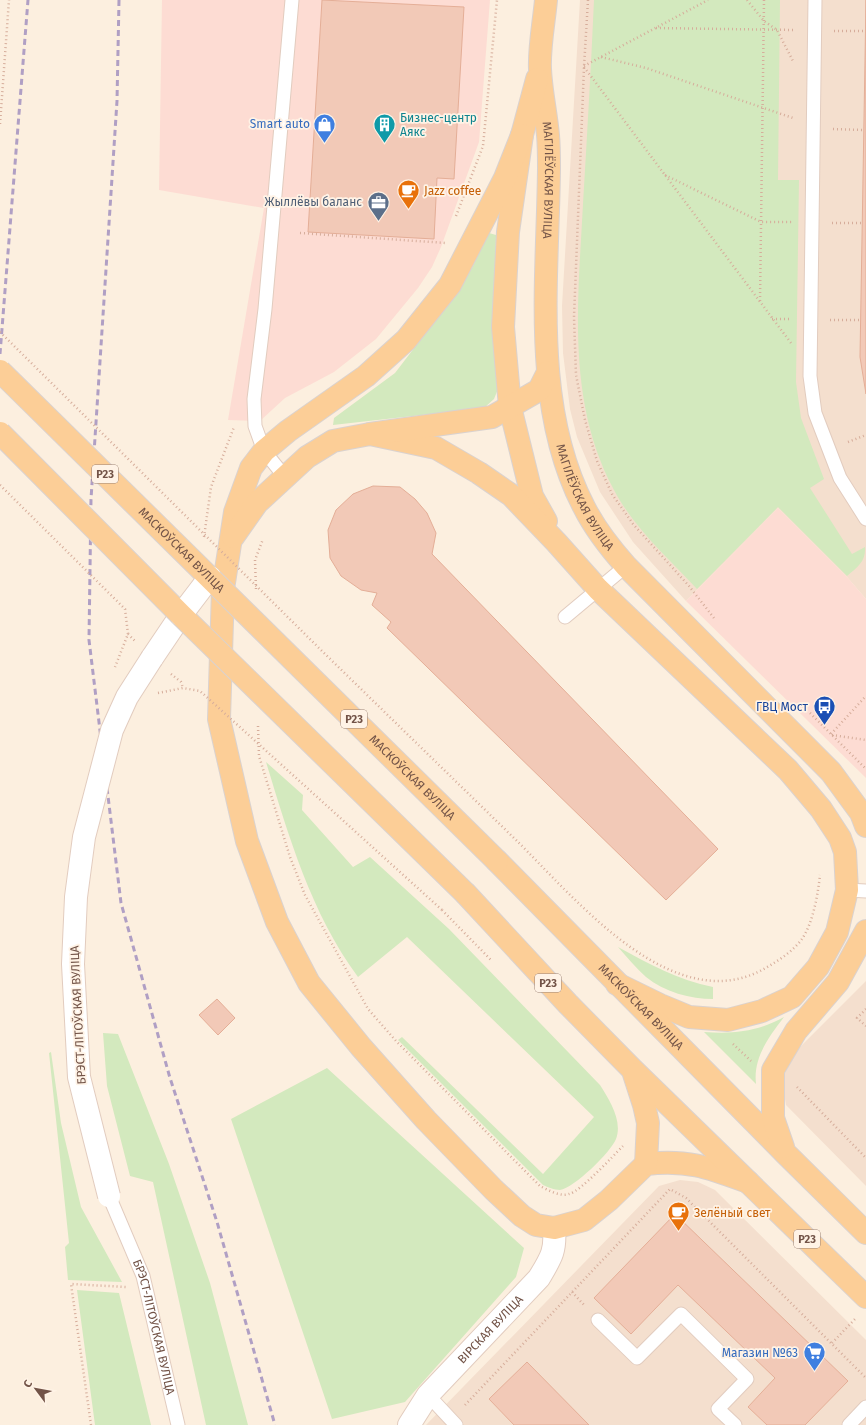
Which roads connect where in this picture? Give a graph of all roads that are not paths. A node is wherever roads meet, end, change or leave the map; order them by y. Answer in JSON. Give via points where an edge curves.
{"nodes":[{"id":1,"x":292,"y":0,"type":"edge"},
{"id":2,"x":546,"y":0,"type":"edge"},
{"id":3,"x":816,"y":0,"type":"edge"},
{"id":4,"x":540,"y":69,"type":"junction"},
{"id":5,"x":522,"y":135,"type":"junction"},
{"id":6,"x":549,"y":157,"type":"junction"},
{"id":7,"x":0,"y":371,"type":"edge"},
{"id":8,"x":548,"y":372,"type":"junction"},
{"id":9,"x":510,"y":407,"type":"junction"},
{"id":10,"x":0,"y":433,"type":"edge"},
{"id":11,"x":370,"y":434,"type":"junction"},
{"id":12,"x":264,"y":451,"type":"junction"},
{"id":13,"x":285,"y":477,"type":"junction"},
{"id":14,"x":866,"y":519,"type":"edge"},
{"id":15,"x":231,"y":540,"type":"junction"},
{"id":16,"x":556,"y":542,"type":"junction"},
{"id":17,"x":626,"y":566,"type":"junction"},
{"id":18,"x":210,"y":577,"type":"junction"},
{"id":19,"x":598,"y":589,"type":"junction"},
{"id":20,"x":181,"y":615,"type":"junction"},
{"id":21,"x":565,"y":617,"type":"dead end"},
{"id":22,"x":866,"y":826,"type":"edge"},
{"id":23,"x":856,"y":890,"type":"edge"},
{"id":24,"x":866,"y":931,"type":"edge"},
{"id":25,"x":617,"y":984,"type":"junction"},
{"id":26,"x":632,"y":1069,"type":"junction"},
{"id":27,"x":786,"y":1154,"type":"junction"},
{"id":28,"x":646,"y":1164,"type":"junction"},
{"id":29,"x":748,"y":1182,"type":"junction"},
{"id":30,"x":109,"y":1196,"type":"joint"},
{"id":31,"x":554,"y":1228,"type":"junction"},
{"id":32,"x":866,"y":1233,"type":"edge"},
{"id":33,"x":866,"y":1297,"type":"edge"},
{"id":34,"x":598,"y":1320,"type":"dead end"},
{"id":35,"x":428,"y":1395,"type":"junction"},
{"id":36,"x":866,"y":1407,"type":"edge"},
{"id":37,"x":453,"y":1423,"type":"edge"},
{"id":38,"x":178,"y":1425,"type":"edge"},
{"id":39,"x":409,"y":1425,"type":"edge"},
{"id":40,"x":735,"y":1425,"type":"edge"},
{"id":41,"x":848,"y":1425,"type":"edge"}],
"edges":[{"from":1,"to":12,"type":"lane","via":[[255,408],[255,426]]},
{"from":2,"to":4,"type":"main road","name":"МАГІЛЁЎСКАЯ ВУЛІЦА"},
{"from":3,"to":14,"type":"lane","via":[[810,369],[815,413],[840,478]]},
{"from":4,"to":5,"type":"main road","name":"МАГІЛЁЎСКАЯ ВУЛІЦА"},
{"from":4,"to":6,"type":"main road","name":"МАГІЛЁЎСКАЯ ВУЛІЦА"},
{"from":5,"to":6,"type":"main road","via":[[533,136],[545,144]]},
{"from":5,"to":9,"type":"main road","via":[[508,232],[503,327]]},
{"from":5,"to":12,"type":"main road","via":[[505,178],[450,285],[406,340],[366,376]]},
{"from":6,"to":8,"type":"main road","name":"МАГІЛЁЎСКАЯ ВУЛІЦА","via":[[546,323]]},
{"from":7,"to":18,"type":"main road","name":"МАСКОЎСКАЯ ВУЛІЦА","number":"Р23","bridge":true},
{"from":8,"to":9,"type":"main road","via":[[539,390]]},
{"from":8,"to":17,"type":"main road","name":"МАГІЛЁЎСКАЯ ВУЛІЦА","via":[[557,431],[572,482],[604,539]]},
{"from":9,"to":11,"type":"main road","via":[[492,417]]},
{"from":9,"to":16,"type":"main road","via":[[532,496]]},
{"from":10,"to":20,"type":"main road","number":"Р23","bridge":true},
{"from":11,"to":13,"type":"main road","via":[[333,441],[307,457]]},
{"from":11,"to":16,"type":"main road","via":[[436,448],[479,473],[511,496]]},
{"from":12,"to":13,"type":"lane"},
{"from":12,"to":15,"type":"main road","via":[[251,468],[240,493]]},
{"from":13,"to":15,"type":"main road","via":[[257,503]]},
{"from":15,"to":31,"type":"main road","via":[[223,589],[219,719],[247,841],[277,922],[310,982],[366,1053],[426,1120],[516,1211],[536,1225]]},
{"from":16,"to":19,"type":"main road"},
{"from":17,"to":19,"type":"lane"},
{"from":17,"to":22,"type":"main road","name":"МАГІЛЁЎСКАЯ ВУЛІЦА","via":[[831,772],[861,813]]},
{"from":18,"to":20,"type":"street","name":"БРЭСТ-ЛІТОЎСКАЯ ВУЛІЦА","bridge":true},
{"from":18,"to":25,"type":"main road","name":"МАСКОЎСКАЯ ВУЛІЦА","number":"Р23","bridge":true,"via":[[497,861]]},
{"from":19,"to":21,"type":"lane"},
{"from":19,"to":23,"type":"main road","via":[[788,770],[840,838]]},
{"from":20,"to":26,"type":"main road","number":"Р23","bridge":true,"via":[[466,894]]},
{"from":20,"to":30,"type":"street","name":"БРЭСТ-ЛІТОЎСКАЯ ВУЛІЦА","bridge":true,"via":[[127,697],[112,730],[84,837],[76,896],[73,964],[79,1077]]},
{"from":23,"to":25,"type":"main road","via":[[838,932],[818,967],[792,997],[762,1011],[728,1020],[689,1016]]},
{"from":24,"to":27,"type":"main road","via":[[838,982],[796,1031],[773,1070],[772,1118]]},
{"from":25,"to":27,"type":"main road","name":"МАСКОЎСКАЯ ВУЛІЦА","number":"Р23"},
{"from":26,"to":28,"type":"main road","via":[[648,1123]]},
{"from":26,"to":29,"type":"main road","number":"Р23"},
{"from":27,"to":32,"type":"main road","number":"Р23"},
{"from":28,"to":29,"type":"main road","via":[[681,1162],[699,1165]]},
{"from":28,"to":31,"type":"main road","via":[[584,1220]]},
{"from":29,"to":33,"type":"main road","number":"Р23"},
{"from":30,"to":38,"type":"lane","name":"БРЭСТ-ЛІТОЎСКАЯ ВУЛІЦА","via":[[143,1276]]},
{"from":31,"to":35,"type":"street","name":"ВІРСКАЯ ВУЛІЦА","via":[[555,1244],[550,1260],[539,1278]]},
{"from":34,"to":40,"type":"lane","via":[[637,1358],[681,1314],[747,1379],[718,1409]]},
{"from":35,"to":37,"type":"lane"},
{"from":35,"to":39,"type":"street","name":"ВІРСКАЯ ВУЛІЦА"},
{"from":36,"to":41,"type":"lane"}]}
